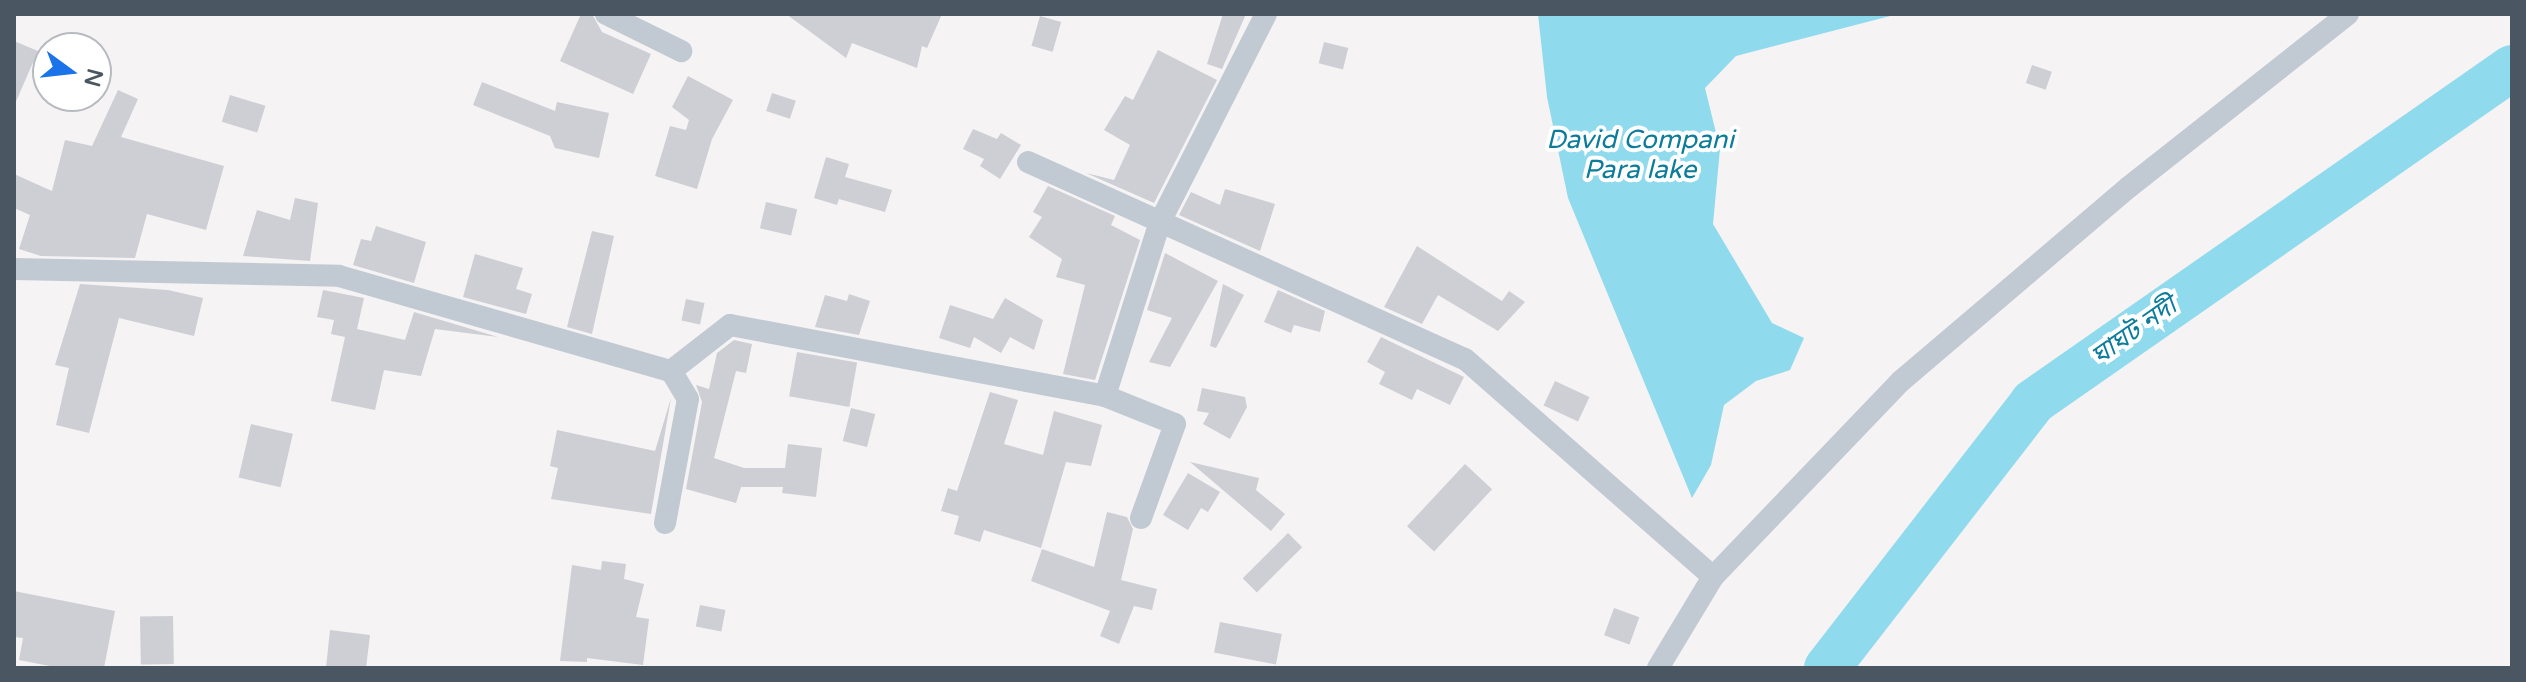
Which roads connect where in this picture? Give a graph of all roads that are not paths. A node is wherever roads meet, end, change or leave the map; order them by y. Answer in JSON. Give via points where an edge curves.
{"nodes":[{"id":1,"x":606,"y":14,"type":"edge"},
{"id":2,"x":1266,"y":14,"type":"edge"},
{"id":3,"x":2348,"y":14,"type":"edge"},
{"id":4,"x":681,"y":51,"type":"dead end"},
{"id":5,"x":1028,"y":162,"type":"dead end"},
{"id":6,"x":1160,"y":222,"type":"junction"},
{"id":7,"x":14,"y":269,"type":"edge"},
{"id":8,"x":671,"y":371,"type":"junction"},
{"id":9,"x":1105,"y":396,"type":"junction"},
{"id":10,"x":1141,"y":518,"type":"dead end"},
{"id":11,"x":665,"y":523,"type":"dead end"},
{"id":12,"x":1713,"y":577,"type":"junction"},
{"id":13,"x":1658,"y":668,"type":"edge"}],
"edges":[{"from":1,"to":4,"type":"street"},
{"from":2,"to":6,"type":"street"},
{"from":3,"to":12,"type":"street","via":[[2129,187],[1901,381]]},
{"from":5,"to":6,"type":"street"},
{"from":6,"to":9,"type":"street"},
{"from":6,"to":12,"type":"street","via":[[1465,359]]},
{"from":7,"to":8,"type":"street","via":[[339,276]]},
{"from":8,"to":9,"type":"street","via":[[730,325]]},
{"from":8,"to":11,"type":"street","via":[[688,399]]},
{"from":9,"to":10,"type":"street","via":[[1175,424]]},
{"from":12,"to":13,"type":"street"}]}
